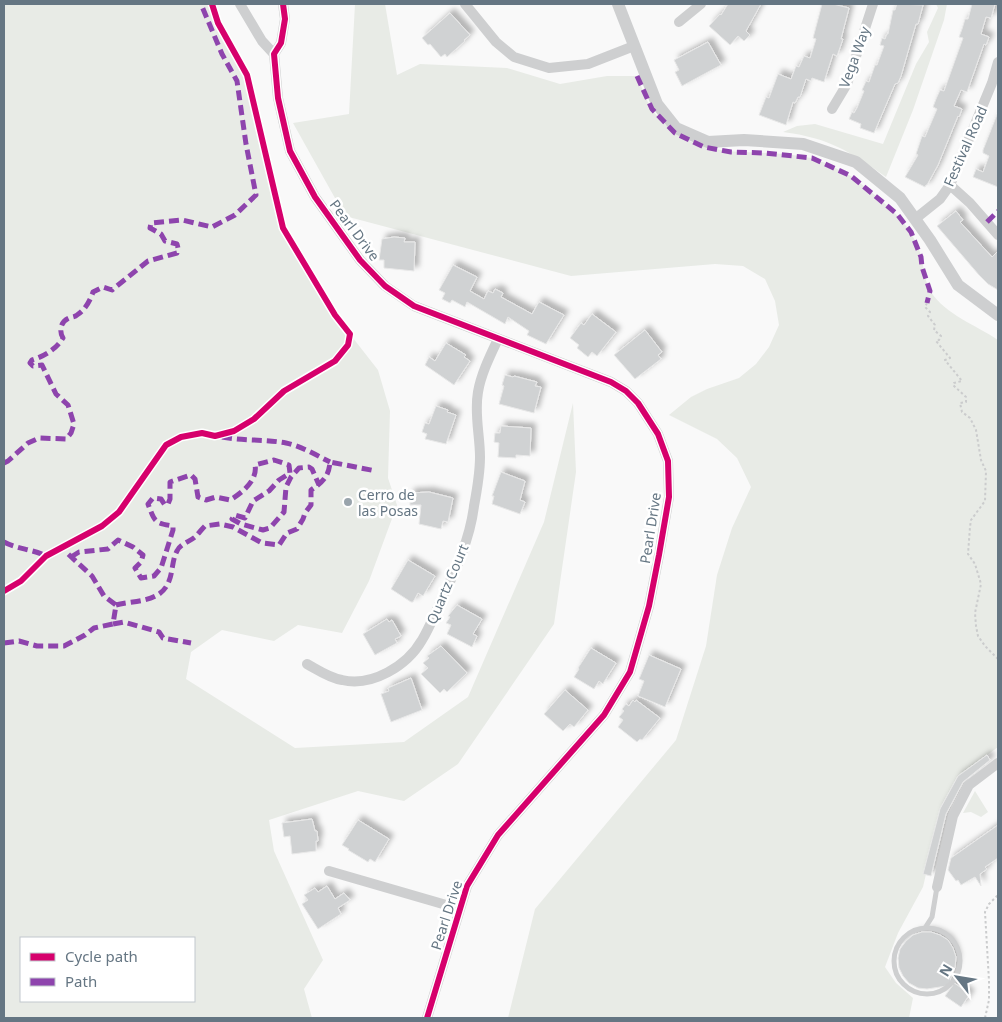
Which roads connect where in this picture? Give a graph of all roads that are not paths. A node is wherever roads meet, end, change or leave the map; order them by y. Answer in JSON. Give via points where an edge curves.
{"nodes":[{"id":1,"x":240,"y":4,"type":"edge"},
{"id":2,"x":284,"y":4,"type":"edge"},
{"id":3,"x":465,"y":4,"type":"edge"},
{"id":4,"x":618,"y":4,"type":"edge"},
{"id":5,"x":701,"y":4,"type":"edge"},
{"id":6,"x":873,"y":4,"type":"edge"},
{"id":7,"x":679,"y":22,"type":"dead end"},
{"id":8,"x":634,"y":46,"type":"junction"},
{"id":9,"x":274,"y":54,"type":"junction"},
{"id":10,"x":998,"y":62,"type":"edge"},
{"id":11,"x":832,"y":109,"type":"dead end"},
{"id":12,"x":950,"y":185,"type":"junction"},
{"id":13,"x":915,"y":219,"type":"junction"},
{"id":14,"x":998,"y":234,"type":"edge"},
{"id":15,"x":998,"y":315,"type":"edge"},
{"id":16,"x":498,"y":340,"type":"junction"},
{"id":17,"x":307,"y":664,"type":"dead end"},
{"id":18,"x":998,"y":763,"type":"edge"},
{"id":19,"x":329,"y":871,"type":"dead end"},
{"id":20,"x":937,"y":887,"type":"joint"},
{"id":21,"x":460,"y":909,"type":"junction"},
{"id":22,"x":925,"y":928,"type":"junction"},
{"id":23,"x":427,"y":1018,"type":"edge"}],
"edges":[{"from":1,"to":9,"type":"street","via":[[262,42]]},
{"from":2,"to":9,"type":"street","name":"Pearl Drive","via":[[281,43]]},
{"from":3,"to":8,"type":"street","via":[[496,42],[514,57],[549,68],[588,64]]},
{"from":4,"to":8,"type":"street"},
{"from":5,"to":7,"type":"street"},
{"from":6,"to":11,"type":"street","name":"Vega Way","via":[[847,84]]},
{"from":8,"to":13,"type":"street","via":[[657,104],[676,128],[708,142],[744,140],[803,144],[856,162],[900,198]]},
{"from":9,"to":16,"type":"street","name":"Pearl Drive","via":[[278,98],[290,151],[315,197],[360,260],[385,286],[414,306]]},
{"from":10,"to":12,"type":"street","name":"Festival Road"},
{"from":12,"to":13,"type":"street","name":"Festival Road"},
{"from":12,"to":14,"type":"street"},
{"from":13,"to":15,"type":"street","via":[[958,285]]},
{"from":16,"to":17,"type":"street","name":"Quartz Court","via":[[486,364],[478,392],[476,421],[480,458],[474,508],[461,559],[422,641],[408,658],[374,678],[352,682],[341,680]]},
{"from":16,"to":21,"type":"street","name":"Pearl Drive","via":[[611,382],[626,391],[658,434],[668,461],[669,497],[650,606],[630,672],[604,715],[498,836],[467,886]]},
{"from":18,"to":20,"type":"street","via":[[969,785],[953,816]]},
{"from":19,"to":21,"type":"street"},
{"from":20,"to":22,"type":"lane","via":[[932,917]]},
{"from":21,"to":23,"type":"street","name":"Pearl Drive"},
{"from":22,"to":22,"type":"lane","via":[[905,937],[894,956],[902,982],[915,992],[926,994],[936,993],[954,981],[960,960],[954,940],[946,933]]}]}
